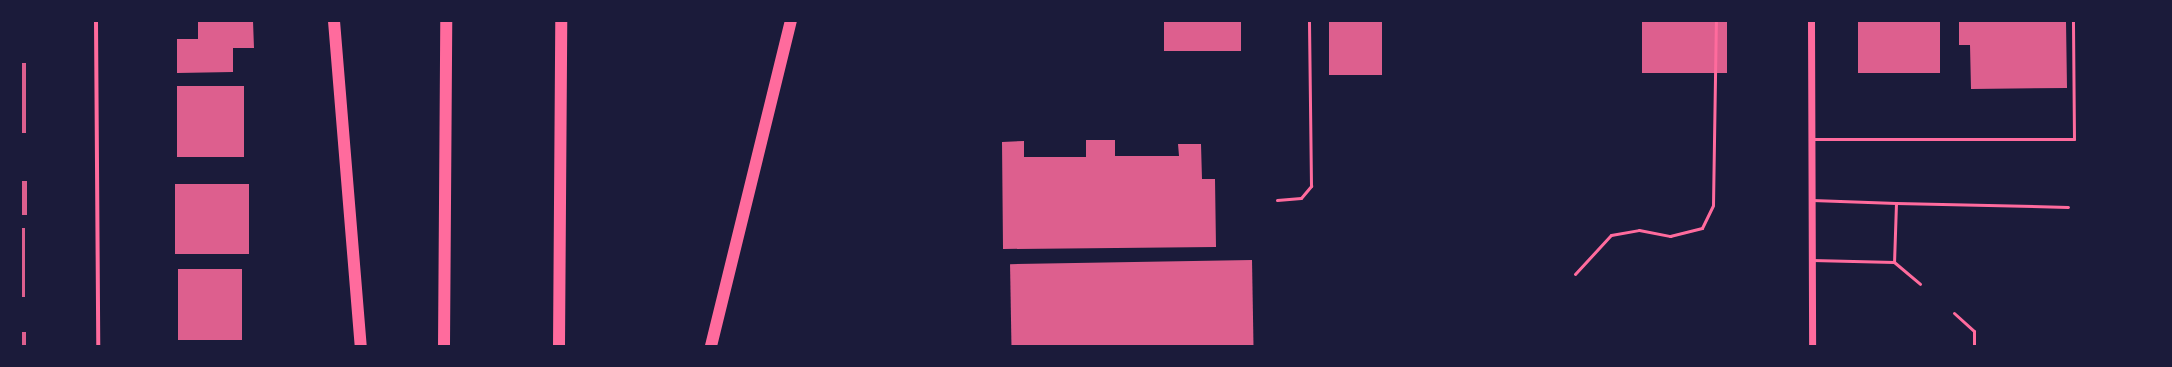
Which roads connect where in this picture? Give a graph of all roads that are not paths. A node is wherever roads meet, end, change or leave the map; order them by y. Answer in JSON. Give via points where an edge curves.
{"nodes":[{"id":1,"x":96,"y":21,"type":"edge"},
{"id":2,"x":334,"y":21,"type":"edge"},
{"id":3,"x":446,"y":21,"type":"edge"},
{"id":4,"x":561,"y":21,"type":"edge"},
{"id":5,"x":791,"y":21,"type":"edge"},
{"id":6,"x":1309,"y":21,"type":"edge"},
{"id":7,"x":1716,"y":21,"type":"edge"},
{"id":8,"x":1811,"y":21,"type":"edge"},
{"id":9,"x":2073,"y":21,"type":"edge"},
{"id":10,"x":1812,"y":139,"type":"junction"},
{"id":11,"x":1277,"y":200,"type":"dead end"},
{"id":12,"x":1812,"y":200,"type":"junction"},
{"id":13,"x":1896,"y":203,"type":"junction"},
{"id":14,"x":2068,"y":207,"type":"dead end"},
{"id":15,"x":1812,"y":260,"type":"junction"},
{"id":16,"x":1894,"y":262,"type":"junction"},
{"id":17,"x":1575,"y":274,"type":"dead end"},
{"id":18,"x":1920,"y":284,"type":"dead end"},
{"id":19,"x":1954,"y":313,"type":"dead end"},
{"id":20,"x":98,"y":346,"type":"edge"},
{"id":21,"x":361,"y":346,"type":"edge"},
{"id":22,"x":444,"y":346,"type":"edge"},
{"id":23,"x":559,"y":346,"type":"edge"},
{"id":24,"x":711,"y":346,"type":"edge"},
{"id":25,"x":1812,"y":346,"type":"edge"},
{"id":26,"x":1974,"y":346,"type":"edge"}],
"edges":[{"from":1,"to":20,"type":"street"},
{"from":2,"to":21,"type":"highway"},
{"from":3,"to":22,"type":"highway"},
{"from":4,"to":23,"type":"highway"},
{"from":5,"to":24,"type":"highway"},
{"from":6,"to":11,"type":"lane","via":[[1311,186],[1301,198]]},
{"from":7,"to":17,"type":"lane","via":[[1713,205],[1702,228],[1670,236],[1639,230],[1611,235]]},
{"from":8,"to":10,"type":"street"},
{"from":9,"to":10,"type":"lane","via":[[2074,138]]},
{"from":10,"to":12,"type":"street"},
{"from":12,"to":13,"type":"lane"},
{"from":12,"to":15,"type":"street"},
{"from":13,"to":14,"type":"lane"},
{"from":13,"to":16,"type":"lane"},
{"from":15,"to":16,"type":"lane"},
{"from":15,"to":25,"type":"street"},
{"from":16,"to":18,"type":"lane"},
{"from":19,"to":26,"type":"lane","via":[[1974,331]]}]}
